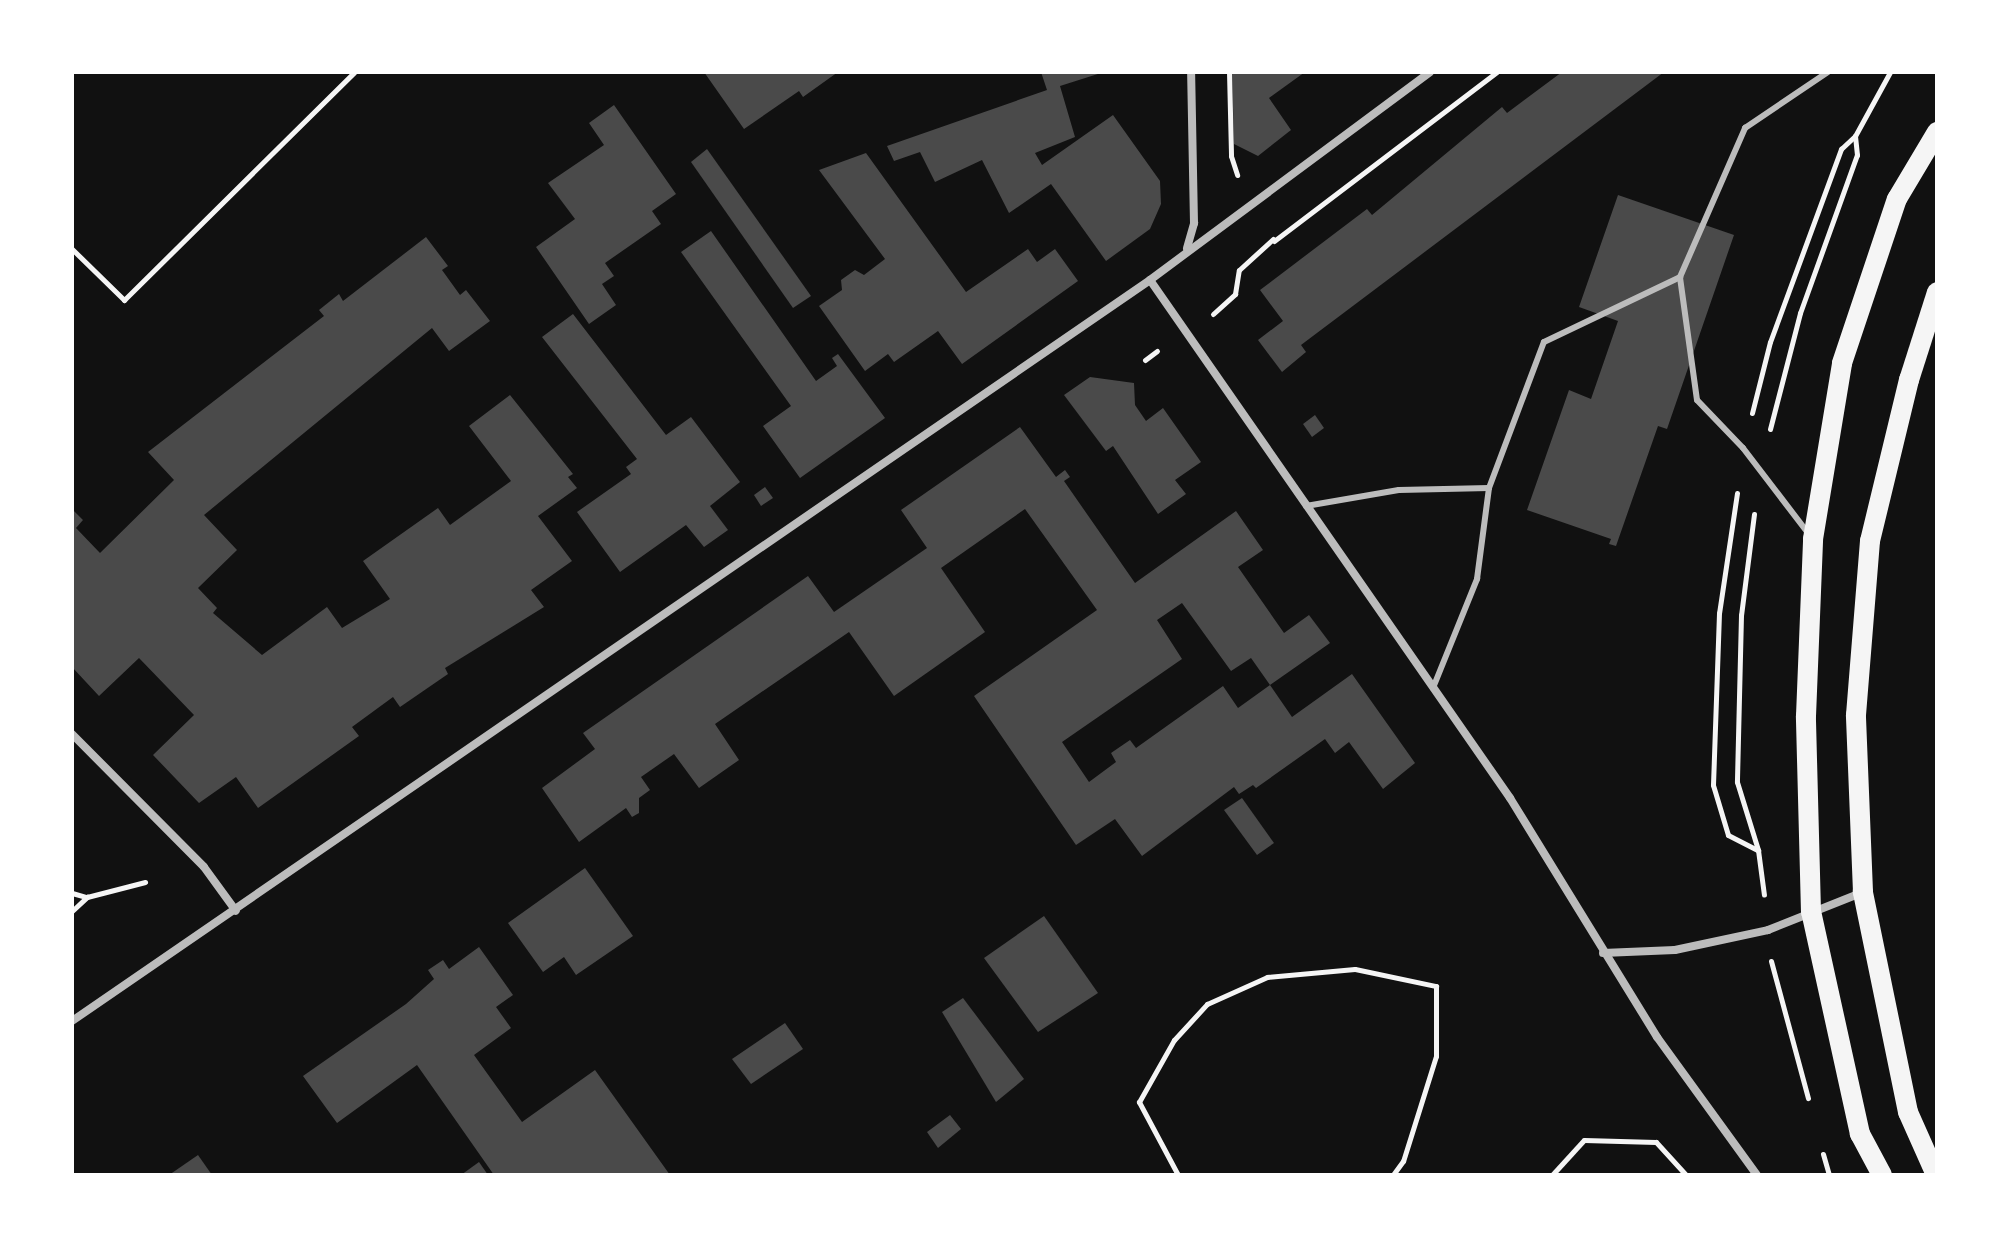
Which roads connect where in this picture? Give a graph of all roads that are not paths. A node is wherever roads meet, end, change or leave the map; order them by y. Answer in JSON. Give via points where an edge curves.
{"nodes":[{"id":1,"x":1191,"y":72,"type":"edge"},
{"id":2,"x":1430,"y":72,"type":"edge"},
{"id":3,"x":1828,"y":72,"type":"edge"},
{"id":4,"x":1937,"y":132,"type":"edge"},
{"id":5,"x":1187,"y":248,"type":"junction"},
{"id":6,"x":1680,"y":277,"type":"junction"},
{"id":7,"x":1150,"y":280,"type":"junction"},
{"id":8,"x":1937,"y":292,"type":"edge"},
{"id":9,"x":1489,"y":488,"type":"junction"},
{"id":10,"x":1305,"y":507,"type":"junction"},
{"id":11,"x":1813,"y":539,"type":"junction"},
{"id":12,"x":1433,"y":688,"type":"junction"},
{"id":13,"x":72,"y":734,"type":"edge"},
{"id":14,"x":1863,"y":892,"type":"junction"},
{"id":15,"x":236,"y":911,"type":"junction"},
{"id":16,"x":1811,"y":912,"type":"junction"},
{"id":17,"x":1603,"y":953,"type":"junction"},
{"id":18,"x":72,"y":1021,"type":"edge"},
{"id":19,"x":1757,"y":1175,"type":"edge"},
{"id":20,"x":1882,"y":1175,"type":"edge"},
{"id":21,"x":1936,"y":1175,"type":"edge"}],
"edges":[{"from":1,"to":5,"type":"street","via":[[1194,223]]},
{"from":2,"to":5,"type":"street"},
{"from":3,"to":6,"type":"lane","via":[[1745,128]]},
{"from":4,"to":11,"type":"main road","via":[[1897,199],[1842,363]]},
{"from":5,"to":7,"type":"street"},
{"from":6,"to":9,"type":"lane","via":[[1544,342]]},
{"from":6,"to":11,"type":"lane","via":[[1697,400],[1743,448]]},
{"from":7,"to":10,"type":"street"},
{"from":7,"to":15,"type":"street"},
{"from":8,"to":14,"type":"main road","via":[[1909,380],[1870,541],[1856,715]]},
{"from":9,"to":10,"type":"lane","via":[[1399,490]]},
{"from":9,"to":12,"type":"lane","via":[[1477,579]]},
{"from":10,"to":12,"type":"street"},
{"from":11,"to":16,"type":"main road","via":[[1806,716]]},
{"from":12,"to":17,"type":"street","via":[[1510,798]]},
{"from":13,"to":15,"type":"street","via":[[204,867]]},
{"from":14,"to":16,"type":"street"},
{"from":14,"to":21,"type":"main road","via":[[1908,1112]]},
{"from":15,"to":18,"type":"street"},
{"from":16,"to":17,"type":"street","via":[[1768,930],[1675,950]]},
{"from":16,"to":20,"type":"main road","via":[[1860,1134]]},
{"from":17,"to":19,"type":"street"}]}
